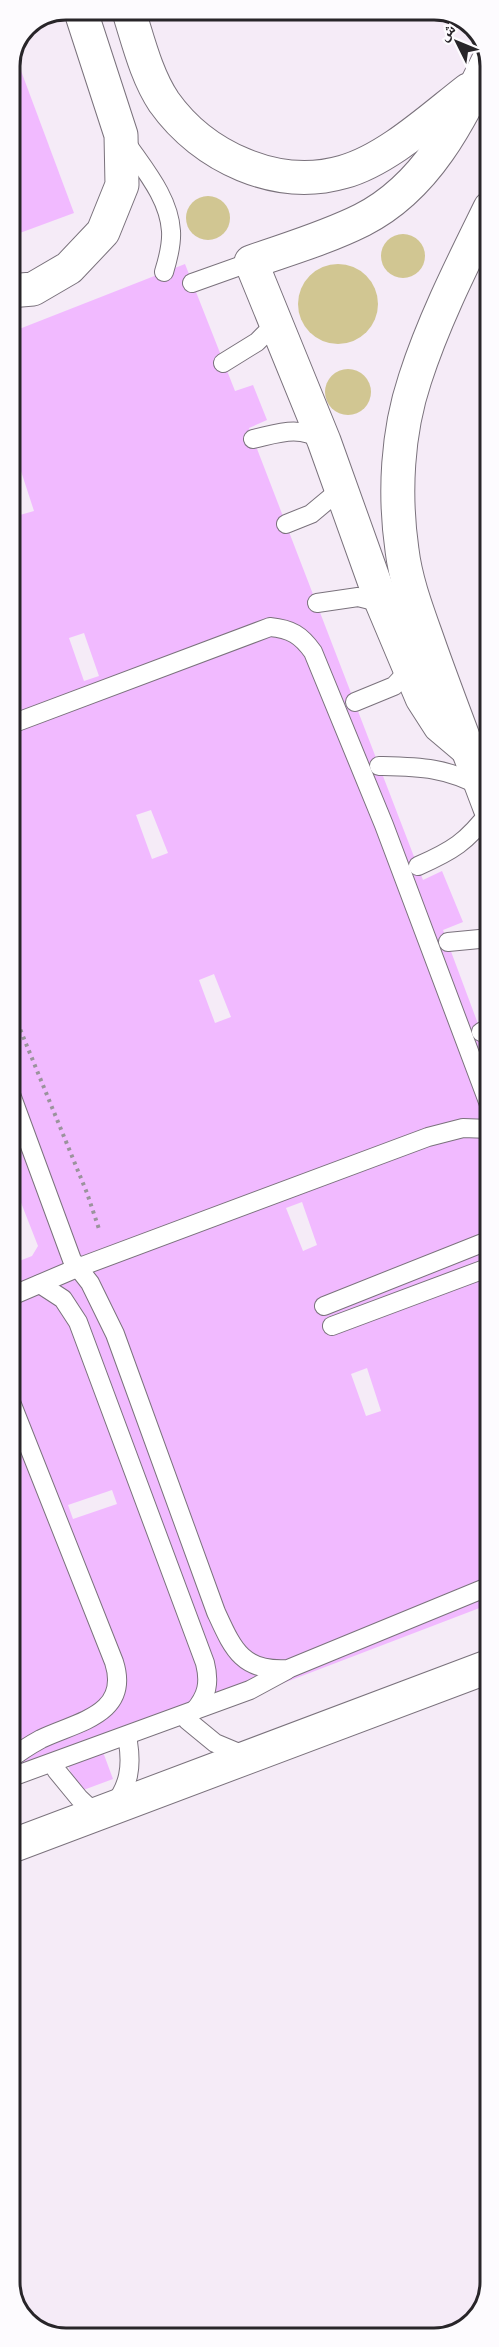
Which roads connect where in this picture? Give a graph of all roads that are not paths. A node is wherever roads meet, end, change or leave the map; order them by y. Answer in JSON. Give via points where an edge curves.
{"nodes":[{"id":1,"x":84,"y":20,"type":"edge"},
{"id":2,"x":132,"y":20,"type":"edge"},
{"id":3,"x":479,"y":74,"type":"edge"},
{"id":4,"x":479,"y":79,"type":"edge"},
{"id":5,"x":121,"y":135,"type":"junction"},
{"id":6,"x":479,"y":230,"type":"edge"},
{"id":7,"x":251,"y":262,"type":"junction"},
{"id":8,"x":164,"y":272,"type":"dead end"},
{"id":9,"x":192,"y":283,"type":"dead end"},
{"id":10,"x":20,"y":290,"type":"edge"},
{"id":11,"x":276,"y":323,"type":"junction"},
{"id":12,"x":223,"y":363,"type":"dead end"},
{"id":13,"x":253,"y":439,"type":"dead end"},
{"id":14,"x":324,"y":441,"type":"junction"},
{"id":15,"x":341,"y":489,"type":"junction"},
{"id":16,"x":286,"y":524,"type":"dead end"},
{"id":17,"x":317,"y":603,"type":"dead end"},
{"id":18,"x":382,"y":603,"type":"junction"},
{"id":19,"x":410,"y":669,"type":"junction"},
{"id":20,"x":355,"y":702,"type":"dead end"},
{"id":21,"x":20,"y":722,"type":"edge"},
{"id":22,"x":466,"y":748,"type":"junction"},
{"id":23,"x":380,"y":766,"type":"dead end"},
{"id":24,"x":479,"y":782,"type":"edge"},
{"id":25,"x":479,"y":795,"type":"edge"},
{"id":26,"x":479,"y":815,"type":"edge"},
{"id":27,"x":418,"y":866,"type":"dead end"},
{"id":28,"x":479,"y":939,"type":"edge"},
{"id":29,"x":448,"y":942,"type":"dead end"},
{"id":30,"x":479,"y":1079,"type":"edge"},
{"id":31,"x":20,"y":1118,"type":"edge"},
{"id":32,"x":479,"y":1129,"type":"edge"},
{"id":33,"x":480,"y":1244,"type":"edge"},
{"id":34,"x":77,"y":1268,"type":"junction"},
{"id":35,"x":480,"y":1271,"type":"edge"},
{"id":36,"x":40,"y":1284,"type":"junction"},
{"id":37,"x":20,"y":1292,"type":"edge"},
{"id":38,"x":324,"y":1306,"type":"dead end"},
{"id":39,"x":332,"y":1326,"type":"dead end"},
{"id":40,"x":20,"y":1425,"type":"edge"},
{"id":41,"x":480,"y":1590,"type":"edge"},
{"id":42,"x":288,"y":1669,"type":"junction"},
{"id":43,"x":480,"y":1670,"type":"edge"},
{"id":44,"x":190,"y":1716,"type":"junction"},
{"id":45,"x":128,"y":1742,"type":"dead end"},
{"id":46,"x":20,"y":1753,"type":"edge"},
{"id":47,"x":248,"y":1756,"type":"junction"},
{"id":48,"x":56,"y":1770,"type":"dead end"},
{"id":49,"x":20,"y":1774,"type":"edge"},
{"id":50,"x":104,"y":1811,"type":"junction"},
{"id":51,"x":20,"y":1843,"type":"edge"}],
"edges":[{"from":1,"to":5,"type":"street"},
{"from":2,"to":3,"type":"street","via":[[164,101],[191,133],[224,157],[262,172],[304,177],[344,172],[386,153]]},
{"from":4,"to":7,"type":"street","via":[[449,137],[426,169],[397,197],[363,219]]},
{"from":5,"to":8,"type":"lane","via":[[158,190],[170,218],[171,241]]},
{"from":5,"to":10,"type":"street","via":[[122,185],[103,232],[69,268],[33,289]]},
{"from":6,"to":22,"type":"street","via":[[414,380],[402,438],[397,493],[402,552],[417,609]]},
{"from":7,"to":9,"type":"lane"},
{"from":7,"to":11,"type":"street"},
{"from":11,"to":12,"type":"lane","via":[[257,342]]},
{"from":11,"to":14,"type":"street"},
{"from":13,"to":14,"type":"lane","via":[[296,431]]},
{"from":14,"to":15,"type":"street"},
{"from":15,"to":16,"type":"lane","via":[[311,514]]},
{"from":15,"to":18,"type":"street"},
{"from":17,"to":18,"type":"lane","via":[[358,597]]},
{"from":18,"to":19,"type":"street"},
{"from":19,"to":20,"type":"lane","via":[[394,686]]},
{"from":19,"to":22,"type":"street","via":[[430,713]]},
{"from":21,"to":30,"type":"lane","via":[[270,627],[287,629],[303,637],[313,652],[384,825]]},
{"from":22,"to":24,"type":"street"},
{"from":23,"to":25,"type":"lane","via":[[452,772]]},
{"from":26,"to":27,"type":"lane","via":[[466,839],[451,851]]},
{"from":28,"to":29,"type":"lane"},
{"from":31,"to":34,"type":"lane"},
{"from":32,"to":34,"type":"lane","via":[[463,1128],[428,1137]]},
{"from":33,"to":38,"type":"lane"},
{"from":34,"to":36,"type":"lane"},
{"from":34,"to":42,"type":"lane","via":[[90,1283],[116,1334],[228,1638],[246,1661],[260,1668]]},
{"from":35,"to":39,"type":"lane"},
{"from":36,"to":37,"type":"lane"},
{"from":36,"to":44,"type":"lane","via":[[63,1299],[78,1322],[205,1663],[207,1689]]},
{"from":40,"to":46,"type":"lane","via":[[114,1662],[118,1682],[104,1710]]},
{"from":41,"to":42,"type":"lane"},
{"from":42,"to":44,"type":"lane","via":[[263,1685]]},
{"from":43,"to":47,"type":"street"},
{"from":44,"to":47,"type":"lane","via":[[215,1743]]},
{"from":44,"to":49,"type":"lane"},
{"from":45,"to":50,"type":"lane","via":[[129,1777],[123,1794]]},
{"from":47,"to":50,"type":"street"},
{"from":48,"to":50,"type":"lane","via":[[79,1798]]},
{"from":50,"to":51,"type":"street"}]}
